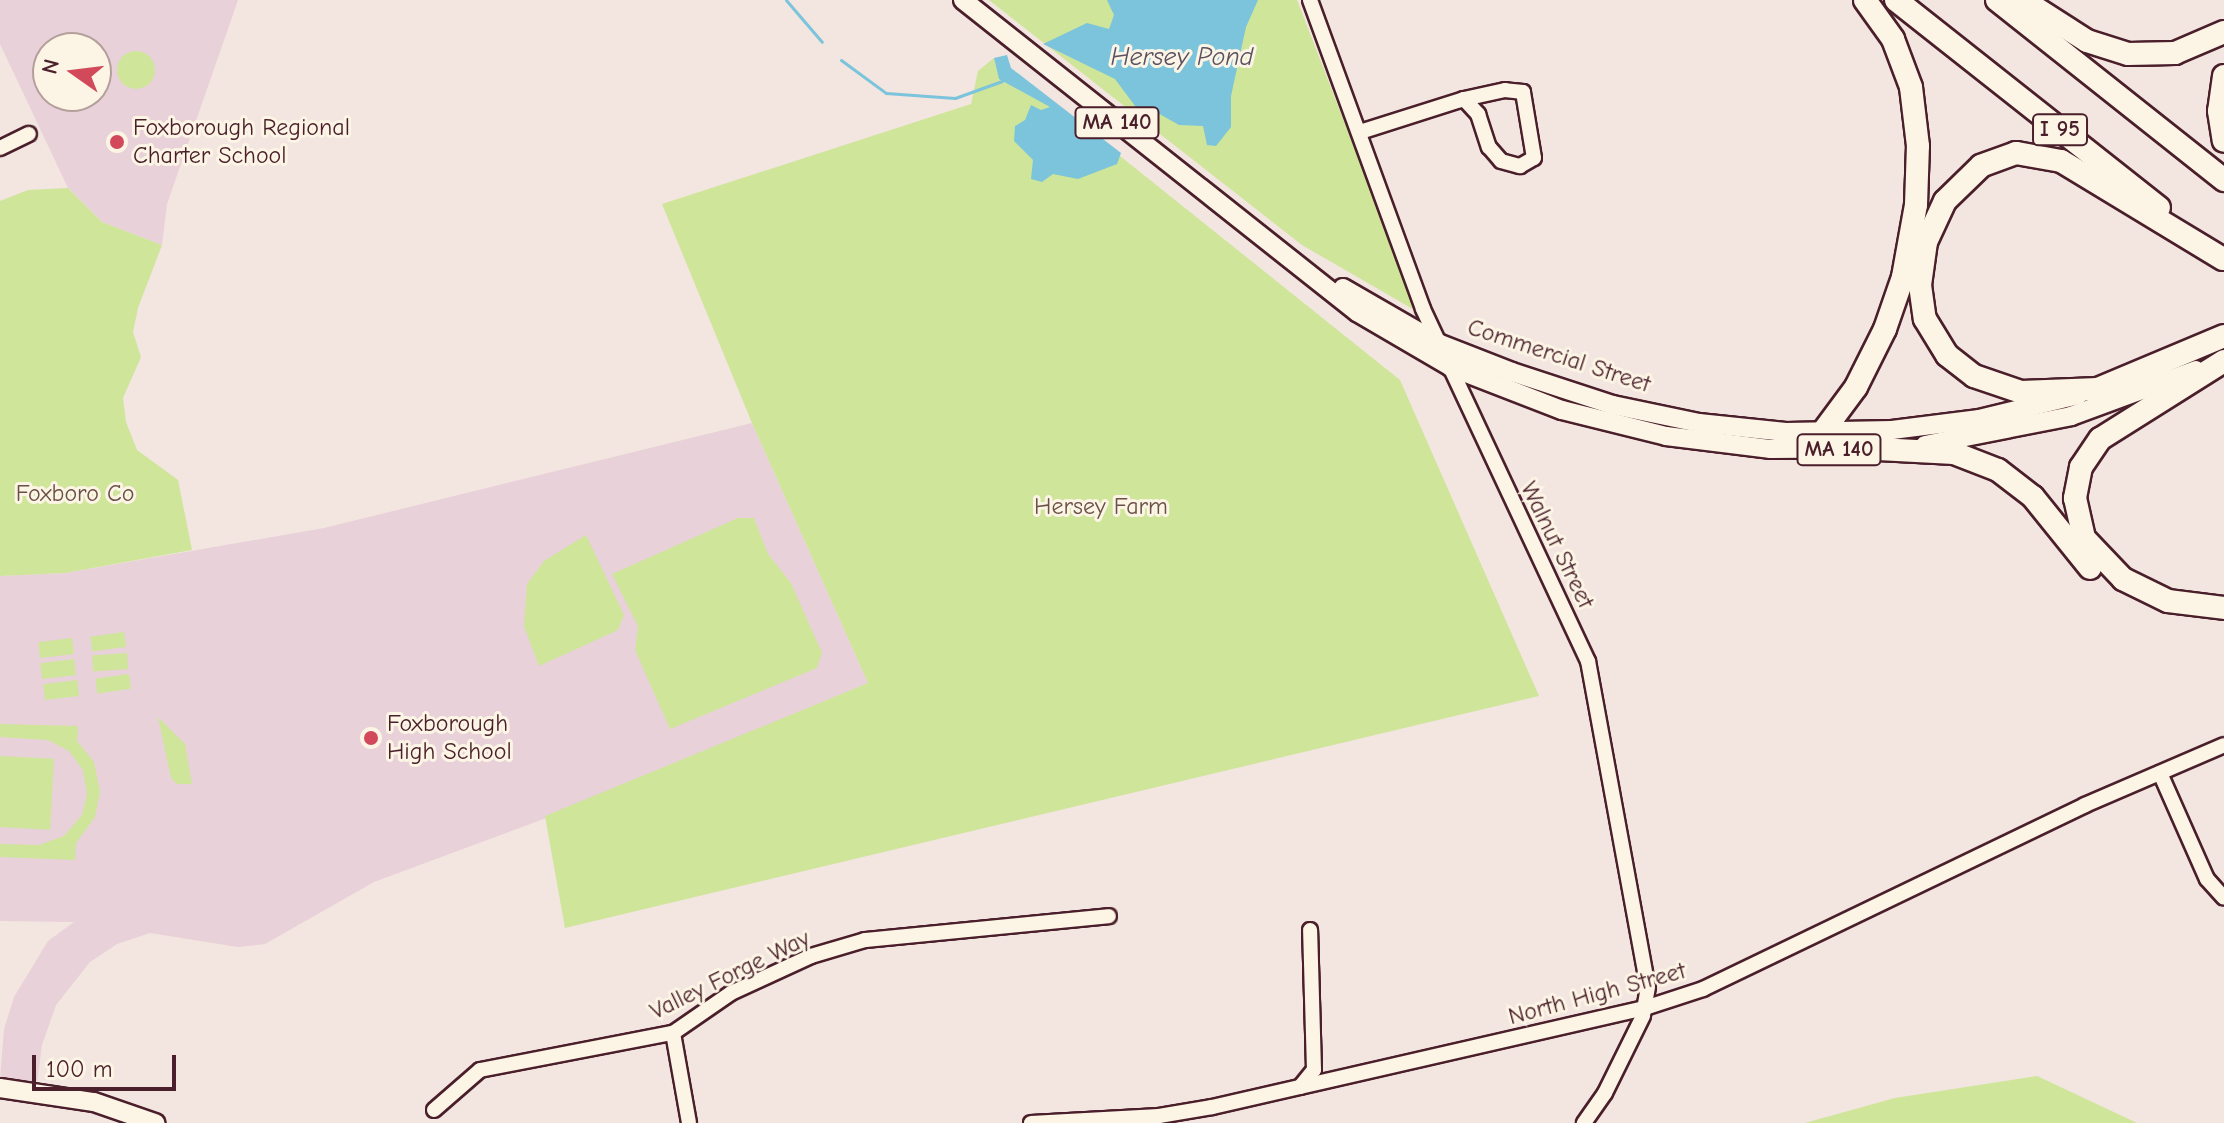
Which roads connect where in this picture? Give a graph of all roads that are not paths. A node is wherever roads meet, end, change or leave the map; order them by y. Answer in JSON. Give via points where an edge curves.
{"nodes":[{"id":1,"x":963,"y":0,"type":"edge"},
{"id":2,"x":1310,"y":0,"type":"edge"},
{"id":3,"x":1865,"y":0,"type":"edge"},
{"id":4,"x":1896,"y":0,"type":"edge"},
{"id":5,"x":1997,"y":0,"type":"edge"},
{"id":6,"x":2023,"y":0,"type":"edge"},
{"id":7,"x":2224,"y":32,"type":"edge"},
{"id":8,"x":2224,"y":76,"type":"edge"},
{"id":9,"x":1464,"y":99,"type":"junction"},
{"id":10,"x":1360,"y":132,"type":"junction"},
{"id":11,"x":29,"y":134,"type":"dead end"},
{"id":12,"x":2224,"y":141,"type":"edge"},
{"id":13,"x":0,"y":148,"type":"edge"},
{"id":14,"x":2224,"y":180,"type":"edge"},
{"id":15,"x":1272,"y":245,"type":"junction"},
{"id":16,"x":2224,"y":259,"type":"edge"},
{"id":17,"x":2224,"y":336,"type":"edge"},
{"id":18,"x":1440,"y":344,"type":"junction"},
{"id":19,"x":2224,"y":359,"type":"edge"},
{"id":20,"x":1451,"y":367,"type":"junction"},
{"id":21,"x":2098,"y":389,"type":"junction"},
{"id":22,"x":1822,"y":433,"type":"junction"},
{"id":23,"x":1878,"y":449,"type":"junction"},
{"id":24,"x":2224,"y":608,"type":"edge"},
{"id":25,"x":2224,"y":621,"type":"edge"},
{"id":26,"x":2224,"y":745,"type":"edge"},
{"id":27,"x":2160,"y":773,"type":"junction"},
{"id":28,"x":2224,"y":898,"type":"edge"},
{"id":29,"x":1109,"y":916,"type":"dead end"},
{"id":30,"x":1310,"y":930,"type":"dead end"},
{"id":31,"x":1645,"y":1008,"type":"junction"},
{"id":32,"x":673,"y":1033,"type":"junction"},
{"id":33,"x":0,"y":1088,"type":"edge"},
{"id":34,"x":1300,"y":1088,"type":"junction"},
{"id":35,"x":434,"y":1110,"type":"dead end"},
{"id":36,"x":155,"y":1123,"type":"edge"},
{"id":37,"x":689,"y":1123,"type":"edge"},
{"id":38,"x":1031,"y":1123,"type":"edge"},
{"id":39,"x":1584,"y":1123,"type":"edge"}],
"edges":[{"from":1,"to":15,"type":"main road","name":"Commercial Street","number":"MA 140"},
{"from":2,"to":10,"type":"street","name":"Walnut Street"},
{"from":3,"to":22,"type":"highway","via":[[1893,39],[1911,87],[1918,146],[1916,205],[1905,267],[1885,329],[1856,387]]},
{"from":4,"to":16,"type":"highway","number":"I 95"},
{"from":5,"to":14,"type":"highway","number":"I 95"},
{"from":6,"to":7,"type":"highway","via":[[2087,41],[2128,54],[2175,53]]},
{"from":8,"to":12,"type":"highway","via":[[2219,111]]},
{"from":9,"to":9,"type":"street","via":[[1505,90],[1523,92],[1534,158],[1520,166],[1501,161],[1489,147],[1478,114]]},
{"from":9,"to":10,"type":"street"},
{"from":10,"to":18,"type":"street","name":"Walnut Street"},
{"from":11,"to":13,"type":"street"},
{"from":15,"to":18,"type":"main road","name":"Commercial Street","number":"MA 140"},
{"from":15,"to":20,"type":"main road","name":"Commercial Street","number":"MA 140","via":[[1357,312]]},
{"from":16,"to":21,"type":"highway","via":[[2045,155],[2003,155],[1959,184],[1934,220],[1921,263],[1922,306],[1936,341],[1965,370],[2005,388],[2045,394]]},
{"from":17,"to":21,"type":"highway","name":"Commercial Street","number":"MA 140"},
{"from":18,"to":20,"type":"street","name":"Walnut Street"},
{"from":18,"to":22,"type":"main road","name":"Commercial Street","number":"MA 140","via":[[1554,387],[1639,411],[1734,428]]},
{"from":19,"to":23,"type":"main road","name":"Commercial Street","number":"MA 140","via":[[2053,421],[1967,439]]},
{"from":19,"to":24,"type":"highway","via":[[2100,439],[2081,467],[2075,498],[2084,538],[2123,579],[2168,601]]},
{"from":20,"to":23,"type":"main road","name":"Commercial Street","number":"MA 140","via":[[1562,410],[1666,436],[1771,449]]},
{"from":20,"to":31,"type":"street","name":"Walnut Street","via":[[1588,661],[1646,968]]},
{"from":21,"to":22,"type":"main road","name":"Commercial Street","number":"MA 140","via":[[1953,423]]},
{"from":23,"to":25,"type":"highway","via":[[1947,452],[1986,463],[2029,493],[2085,563],[2119,594],[2163,614]]},
{"from":26,"to":27,"type":"street","name":"North High Street"},
{"from":27,"to":28,"type":"street","via":[[2207,879]]},
{"from":27,"to":31,"type":"street","name":"North High Street","via":[[1703,989]]},
{"from":29,"to":32,"type":"street","name":"Valley Forge Way","via":[[865,940],[811,956],[731,993]]},
{"from":30,"to":34,"type":"street","via":[[1314,1070]]},
{"from":31,"to":34,"type":"street","name":"North High Street"},
{"from":31,"to":39,"type":"street","name":"Walnut Street","via":[[1605,1093]]},
{"from":32,"to":35,"type":"street","name":"Valley Forge Way","via":[[480,1070]]},
{"from":32,"to":37,"type":"street"},
{"from":33,"to":36,"type":"main road","via":[[94,1102]]},
{"from":34,"to":38,"type":"street","name":"North High Street","via":[[1159,1116]]}]}
